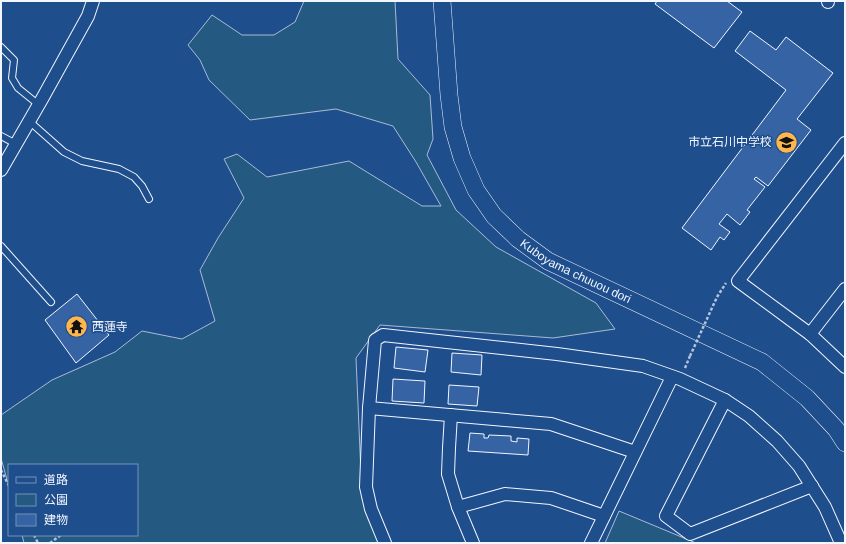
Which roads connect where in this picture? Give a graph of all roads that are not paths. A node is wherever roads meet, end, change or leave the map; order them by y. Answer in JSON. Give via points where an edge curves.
{"nodes":[{"id":1,"x":93,"y":1,"type":"edge"},
{"id":2,"x":442,"y":1,"type":"edge"},
{"id":3,"x":1,"y":47,"type":"edge"},
{"id":4,"x":39,"y":105,"type":"junction"},
{"id":5,"x":30,"y":121,"type":"junction"},
{"id":6,"x":1,"y":136,"type":"edge"},
{"id":7,"x":845,"y":143,"type":"edge"},
{"id":8,"x":16,"y":144,"type":"junction"},
{"id":9,"x":1,"y":170,"type":"edge"},
{"id":10,"x":149,"y":199,"type":"dead end"},
{"id":11,"x":1,"y":246,"type":"edge"},
{"id":12,"x":845,"y":289,"type":"edge"},
{"id":13,"x":51,"y":302,"type":"dead end"},
{"id":14,"x":810,"y":334,"type":"junction"},
{"id":15,"x":845,"y":367,"type":"edge"},
{"id":16,"x":672,"y":377,"type":"junction"},
{"id":17,"x":725,"y":400,"type":"junction"},
{"id":18,"x":369,"y":408,"type":"junction"},
{"id":19,"x":451,"y":415,"type":"junction"},
{"id":20,"x":845,"y":443,"type":"edge"},
{"id":21,"x":635,"y":452,"type":"junction"},
{"id":22,"x":812,"y":486,"type":"junction"},
{"id":23,"x":458,"y":508,"type":"junction"},
{"id":24,"x":604,"y":516,"type":"junction"},
{"id":25,"x":384,"y":543,"type":"edge"},
{"id":26,"x":473,"y":543,"type":"edge"},
{"id":27,"x":591,"y":543,"type":"edge"},
{"id":28,"x":841,"y":543,"type":"edge"}],
"edges":[{"from":1,"to":4,"type":"street","via":[[88,16]]},
{"from":2,"to":20,"type":"street","name":"Kuboyama chuuou dori","via":[[453,127],[462,158],[476,190],[494,216],[518,239],[548,261],[762,362],[807,398],[836,429]]},
{"from":3,"to":4,"type":"lane","via":[[14,60],[12,78],[18,88]]},
{"from":4,"to":5,"type":"street"},
{"from":5,"to":8,"type":"street"},
{"from":5,"to":10,"type":"lane","via":[[64,152],[82,161],[119,169],[134,177]]},
{"from":6,"to":8,"type":"lane"},
{"from":7,"to":14,"type":"street","via":[[738,281]]},
{"from":8,"to":9,"type":"street"},
{"from":11,"to":13,"type":"lane"},
{"from":12,"to":14,"type":"street"},
{"from":14,"to":15,"type":"street"},
{"from":16,"to":17,"type":"street"},
{"from":16,"to":18,"type":"street","via":[[643,366],[383,335],[375,340]]},
{"from":16,"to":21,"type":"street"},
{"from":17,"to":22,"type":"street","via":[[749,416],[777,441],[799,466]]},
{"from":17,"to":22,"type":"street","via":[[666,516],[690,534]]},
{"from":18,"to":19,"type":"street"},
{"from":18,"to":25,"type":"street","via":[[366,487]]},
{"from":19,"to":21,"type":"street","via":[[551,424]]},
{"from":19,"to":23,"type":"street","via":[[448,474]]},
{"from":21,"to":24,"type":"street"},
{"from":22,"to":28,"type":"street","via":[[825,507]]},
{"from":23,"to":24,"type":"street","via":[[505,494],[551,498]]},
{"from":23,"to":26,"type":"street"},
{"from":24,"to":27,"type":"street"}]}
